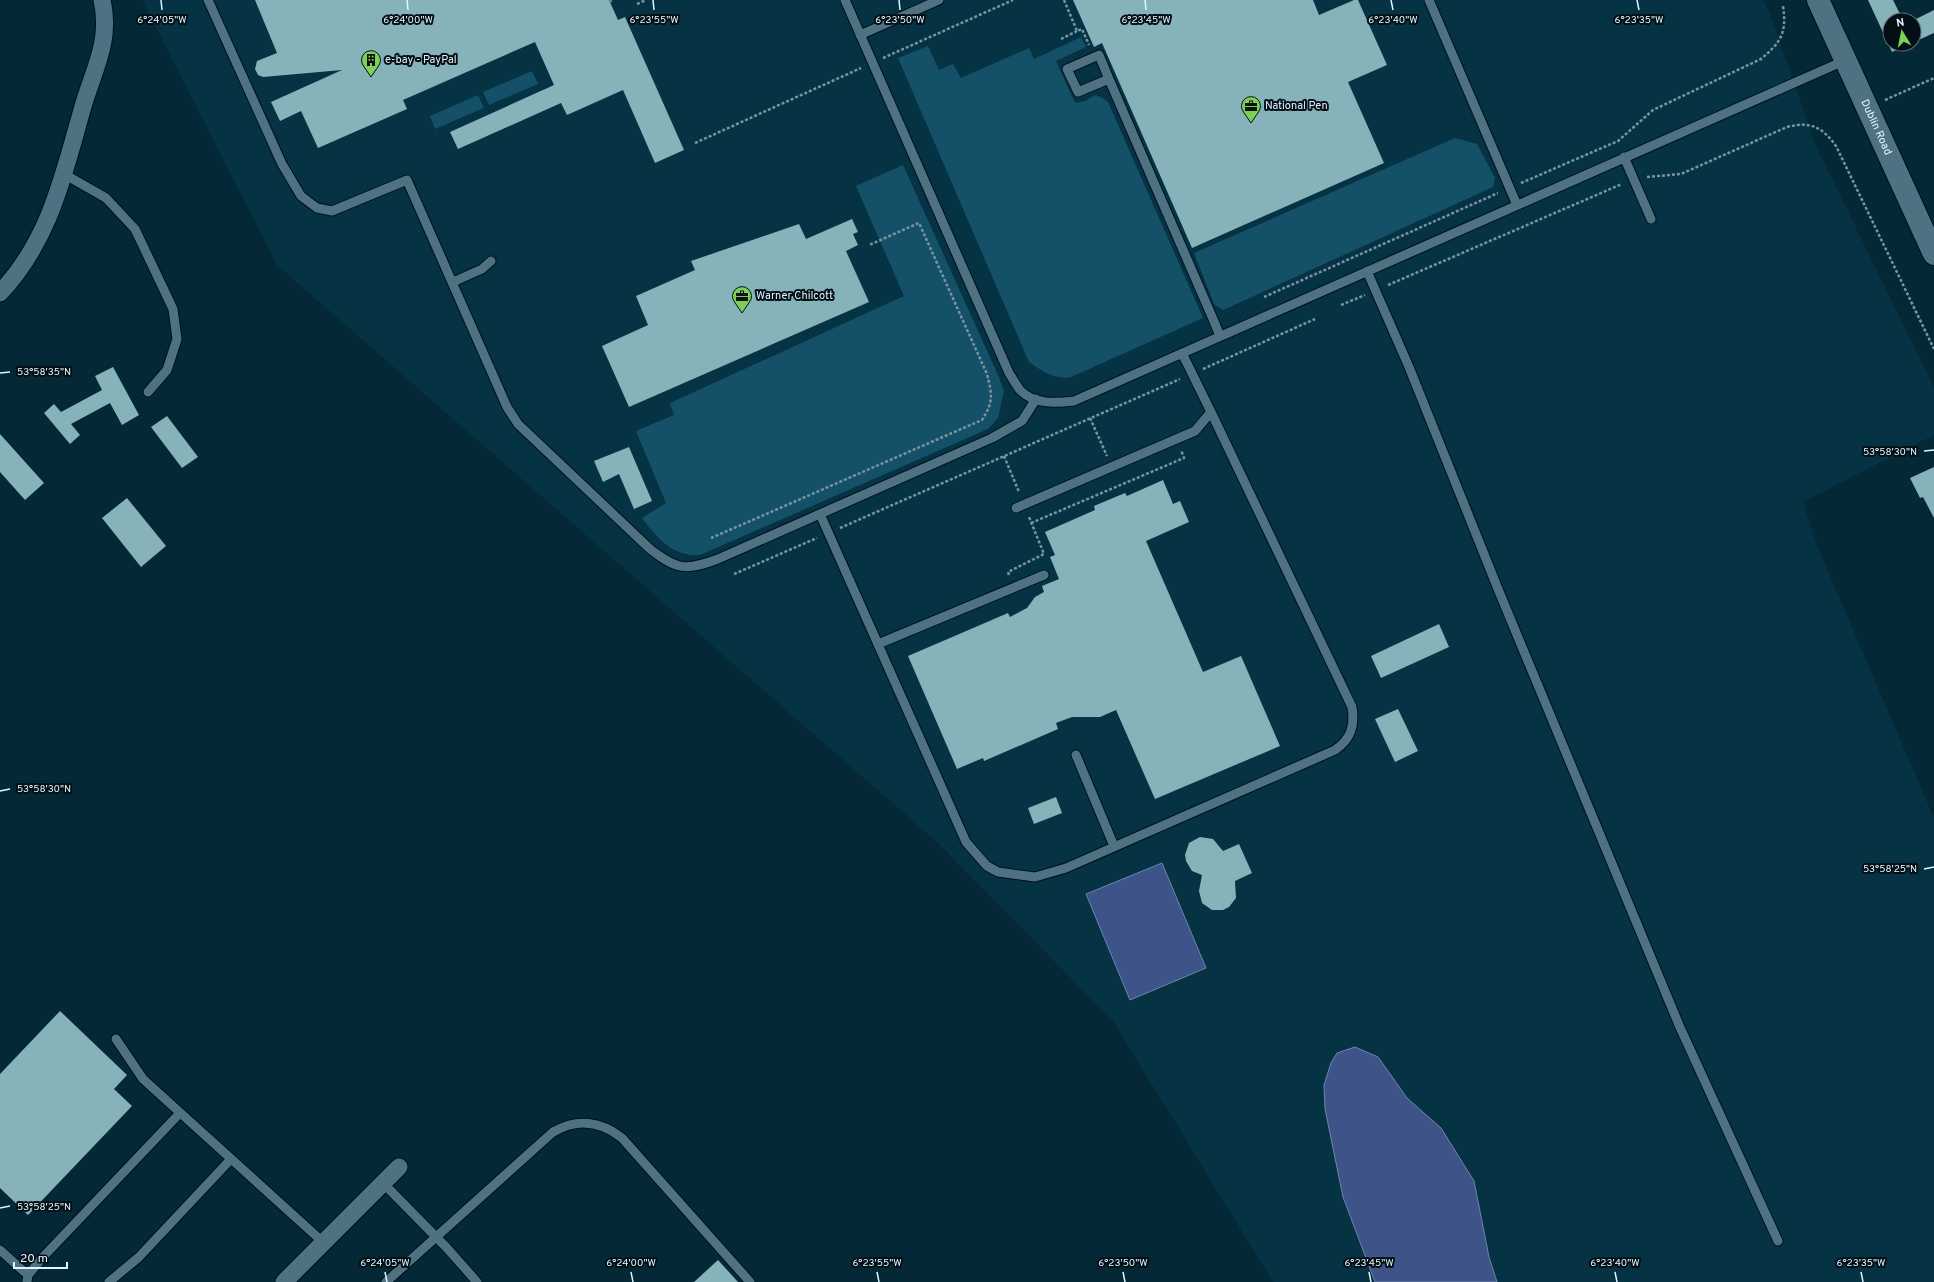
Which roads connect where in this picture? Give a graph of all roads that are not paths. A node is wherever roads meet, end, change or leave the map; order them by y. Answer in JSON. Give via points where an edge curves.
{"nodes":[{"id":1,"x":102,"y":0,"type":"edge"},
{"id":2,"x":208,"y":0,"type":"edge"},
{"id":3,"x":845,"y":0,"type":"edge"},
{"id":4,"x":939,"y":0,"type":"edge"},
{"id":5,"x":1428,"y":0,"type":"edge"},
{"id":6,"x":1818,"y":0,"type":"edge"},
{"id":7,"x":860,"y":35,"type":"junction"},
{"id":8,"x":1846,"y":60,"type":"junction"},
{"id":9,"x":1109,"y":79,"type":"junction"},
{"id":10,"x":1624,"y":158,"type":"junction"},
{"id":11,"x":64,"y":174,"type":"junction"},
{"id":12,"x":1518,"y":205,"type":"junction"},
{"id":13,"x":1651,"y":219,"type":"dead end"},
{"id":14,"x":1932,"y":245,"type":"edge"},
{"id":15,"x":491,"y":261,"type":"dead end"},
{"id":16,"x":1367,"y":271,"type":"junction"},
{"id":17,"x":452,"y":282,"type":"junction"},
{"id":18,"x":0,"y":293,"type":"edge"},
{"id":19,"x":1220,"y":336,"type":"junction"},
{"id":20,"x":1182,"y":353,"type":"junction"},
{"id":21,"x":148,"y":392,"type":"dead end"},
{"id":22,"x":1036,"y":399,"type":"junction"},
{"id":23,"x":1211,"y":412,"type":"junction"},
{"id":24,"x":1020,"y":507,"type":"road end"},
{"id":25,"x":820,"y":514,"type":"junction"},
{"id":26,"x":1044,"y":575,"type":"dead end"},
{"id":27,"x":878,"y":644,"type":"junction"},
{"id":28,"x":1076,"y":755,"type":"dead end"},
{"id":29,"x":1114,"y":846,"type":"junction"},
{"id":30,"x":116,"y":1039,"type":"dead end"},
{"id":31,"x":180,"y":1113,"type":"junction"},
{"id":32,"x":231,"y":1159,"type":"junction"},
{"id":33,"x":399,"y":1166,"type":"dead end"},
{"id":34,"x":383,"y":1182,"type":"junction"},
{"id":35,"x":436,"y":1236,"type":"junction"},
{"id":36,"x":1778,"y":1241,"type":"dead end"},
{"id":37,"x":324,"y":1243,"type":"junction"},
{"id":38,"x":0,"y":1250,"type":"edge"},
{"id":39,"x":27,"y":1278,"type":"edge"},
{"id":40,"x":109,"y":1282,"type":"edge"},
{"id":41,"x":284,"y":1282,"type":"edge"},
{"id":42,"x":386,"y":1282,"type":"edge"},
{"id":43,"x":477,"y":1282,"type":"edge"},
{"id":44,"x":750,"y":1282,"type":"edge"}],
"edges":[{"from":1,"to":11,"type":"street","via":[[105,30],[100,61],[85,101]]},
{"from":2,"to":17,"type":"lane","via":[[282,164],[301,196],[317,208],[332,211],[407,180]]},
{"from":3,"to":7,"type":"lane"},
{"from":4,"to":7,"type":"lane"},
{"from":5,"to":12,"type":"lane"},
{"from":6,"to":8,"type":"main road","name":"Dublin Road"},
{"from":7,"to":22,"type":"lane","via":[[1009,374],[1021,391]]},
{"from":8,"to":10,"type":"lane"},
{"from":8,"to":14,"type":"main road","name":"Dublin Road"},
{"from":9,"to":9,"type":"lane","via":[[1099,55],[1067,69],[1078,92]]},
{"from":9,"to":19,"type":"lane"},
{"from":10,"to":12,"type":"lane"},
{"from":10,"to":13,"type":"lane"},
{"from":11,"to":18,"type":"street","via":[[54,208],[35,246],[10,283]]},
{"from":11,"to":21,"type":"lane","via":[[106,198],[135,229],[173,309],[177,339],[167,370]]},
{"from":12,"to":16,"type":"lane"},
{"from":15,"to":17,"type":"lane","via":[[482,269]]},
{"from":16,"to":19,"type":"lane"},
{"from":16,"to":36,"type":"lane","via":[[1409,367],[1679,1025]]},
{"from":17,"to":25,"type":"lane","via":[[507,407],[518,424],[666,562],[678,567],[697,567]]},
{"from":19,"to":20,"type":"lane"},
{"from":20,"to":22,"type":"lane","via":[[1074,401],[1053,404]]},
{"from":20,"to":23,"type":"lane"},
{"from":22,"to":25,"type":"lane","via":[[1022,421],[992,438]]},
{"from":23,"to":24,"type":"lane","via":[[1195,431]]},
{"from":23,"to":29,"type":"lane","via":[[1352,707],[1354,719],[1351,732],[1344,744],[1335,750]]},
{"from":25,"to":27,"type":"lane"},
{"from":26,"to":27,"type":"lane"},
{"from":27,"to":29,"type":"lane","via":[[966,842],[988,866],[998,872],[1035,877],[1066,868]]},
{"from":28,"to":29,"type":"lane"},
{"from":30,"to":31,"type":"lane","via":[[143,1079]]},
{"from":31,"to":32,"type":"lane"},
{"from":31,"to":39,"type":"lane"},
{"from":32,"to":37,"type":"lane"},
{"from":32,"to":40,"type":"lane","via":[[139,1256]]},
{"from":33,"to":34,"type":"street"},
{"from":34,"to":35,"type":"lane"},
{"from":34,"to":37,"type":"street"},
{"from":35,"to":42,"type":"lane"},
{"from":35,"to":43,"type":"lane"},
{"from":35,"to":44,"type":"lane","via":[[552,1132],[562,1126],[589,1123],[612,1130],[622,1138]]},
{"from":37,"to":41,"type":"street"},
{"from":38,"to":39,"type":"lane"}]}
